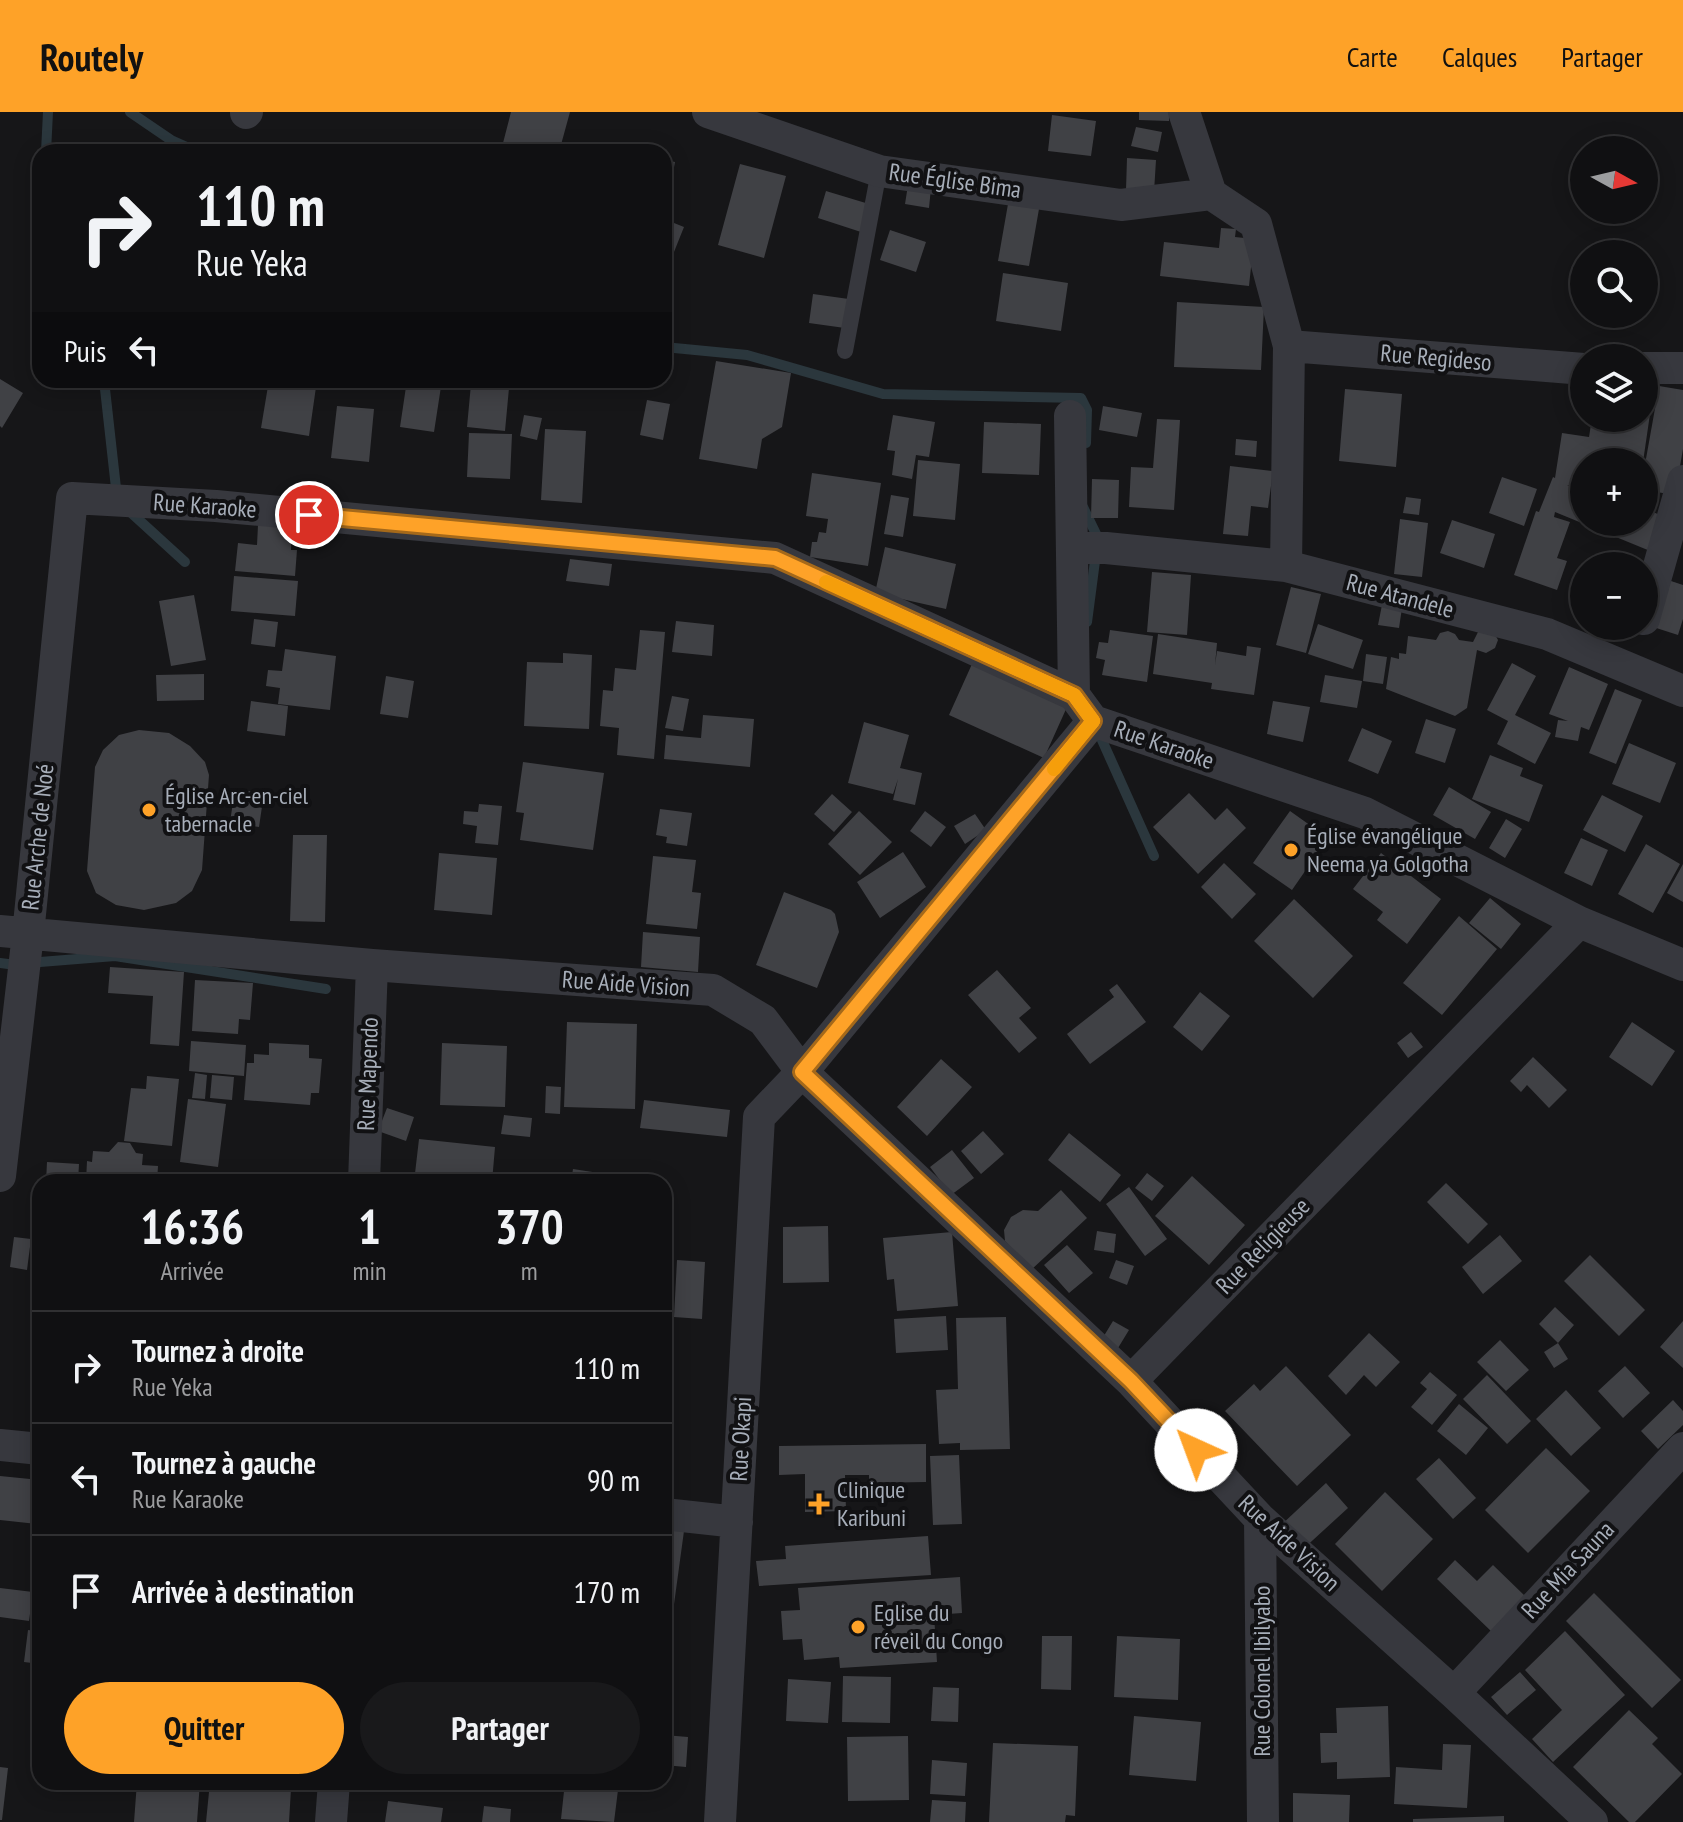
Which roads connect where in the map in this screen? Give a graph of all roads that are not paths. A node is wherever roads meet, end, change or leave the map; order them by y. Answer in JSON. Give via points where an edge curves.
{"nodes":[{"id":1,"x":708,"y":112,"type":"edge"},
{"id":2,"x":1184,"y":112,"type":"edge"},
{"id":3,"x":879,"y":171,"type":"junction"},
{"id":4,"x":1211,"y":194,"type":"junction"},
{"id":5,"x":1289,"y":346,"type":"junction"},
{"id":6,"x":845,"y":351,"type":"dead end"},
{"id":7,"x":1570,"y":368,"type":"edge"},
{"id":8,"x":1658,"y":368,"type":"edge"},
{"id":9,"x":1683,"y":368,"type":"edge"},
{"id":10,"x":1070,"y":416,"type":"dead end"},
{"id":11,"x":1683,"y":481,"type":"edge"},
{"id":12,"x":72,"y":498,"type":"joint"},
{"id":13,"x":1090,"y":548,"type":"junction"},
{"id":14,"x":1286,"y":566,"type":"junction"},
{"id":15,"x":1658,"y":569,"type":"edge"},
{"id":16,"x":1638,"y":640,"type":"edge"},
{"id":17,"x":1630,"y":669,"type":"junction"},
{"id":18,"x":1683,"y":691,"type":"edge"},
{"id":19,"x":1074,"y":695,"type":"junction"},
{"id":20,"x":1093,"y":721,"type":"junction"},
{"id":21,"x":1579,"y":922,"type":"junction"},
{"id":22,"x":14,"y":932,"type":"edge"},
{"id":23,"x":372,"y":965,"type":"junction"},
{"id":24,"x":1683,"y":965,"type":"edge"},
{"id":25,"x":802,"y":1072,"type":"junction"},
{"id":26,"x":364,"y":1174,"type":"edge"},
{"id":27,"x":0,"y":1176,"type":"edge"},
{"id":28,"x":1131,"y":1381,"type":"junction"},
{"id":29,"x":0,"y":1445,"type":"edge"},
{"id":30,"x":32,"y":1448,"type":"edge"},
{"id":31,"x":1683,"y":1448,"type":"edge"},
{"id":32,"x":672,"y":1515,"type":"edge"},
{"id":33,"x":1260,"y":1519,"type":"junction"},
{"id":34,"x":737,"y":1522,"type":"junction"},
{"id":35,"x":1454,"y":1693,"type":"junction"},
{"id":36,"x":333,"y":1790,"type":"edge"},
{"id":37,"x":331,"y":1822,"type":"edge"},
{"id":38,"x":720,"y":1822,"type":"edge"},
{"id":39,"x":1263,"y":1822,"type":"edge"},
{"id":40,"x":1592,"y":1822,"type":"edge"}],
"edges":[{"from":1,"to":3,"type":"street","name":"Rue Église Bima"},
{"from":2,"to":4,"type":"street"},
{"from":3,"to":4,"type":"street","name":"Rue Église Bima","via":[[1121,205]]},
{"from":3,"to":6,"type":"lane"},
{"from":4,"to":5,"type":"street","via":[[1256,224]]},
{"from":5,"to":7,"type":"street","name":"Rue Regideso"},
{"from":5,"to":14,"type":"street"},
{"from":8,"to":9,"type":"street"},
{"from":10,"to":13,"type":"street"},
{"from":11,"to":15,"type":"street"},
{"from":12,"to":19,"type":"street","name":"Rue Karaoke","via":[[216,506],[775,558]]},
{"from":12,"to":22,"type":"street","name":"Rue Arche de Noé"},
{"from":13,"to":14,"type":"street","name":"Rue Atandele"},
{"from":13,"to":19,"type":"street"},
{"from":14,"to":17,"type":"street","name":"Rue Atandele","via":[[1547,634]]},
{"from":16,"to":17,"type":"street"},
{"from":17,"to":18,"type":"street","name":"Rue Atandele"},
{"from":19,"to":20,"type":"street","name":"Rue Karaoke"},
{"from":20,"to":21,"type":"street","name":"Rue Karaoke","via":[[1365,813]]},
{"from":20,"to":25,"type":"street","name":"Rue Okapi"},
{"from":21,"to":24,"type":"street","name":"Rue Karaoke"},
{"from":21,"to":28,"type":"street","name":"Rue Religieuse"},
{"from":22,"to":23,"type":"street","name":"Rue Aide Vision"},
{"from":22,"to":27,"type":"street","name":"Rue Arche de Noé"},
{"from":23,"to":25,"type":"street","name":"Rue Aide Vision","via":[[713,990],[763,1020]]},
{"from":23,"to":26,"type":"street","name":"Rue Mapendo"},
{"from":25,"to":28,"type":"street","name":"Rue Aide Vision"},
{"from":25,"to":34,"type":"street","name":"Rue Okapi","via":[[759,1117]]},
{"from":28,"to":33,"type":"street","name":"Rue Aide Vision"},
{"from":29,"to":30,"type":"street"},
{"from":31,"to":35,"type":"street","name":"Rue Mia Sauna"},
{"from":32,"to":34,"type":"street"},
{"from":33,"to":35,"type":"street","name":"Rue Aide Vision"},
{"from":33,"to":39,"type":"street","name":"Rue Colonel Ibilyabo"},
{"from":34,"to":38,"type":"street","name":"Rue Okapi"},
{"from":35,"to":40,"type":"street","name":"Rue Aide Vision"},
{"from":36,"to":37,"type":"street"}]}
